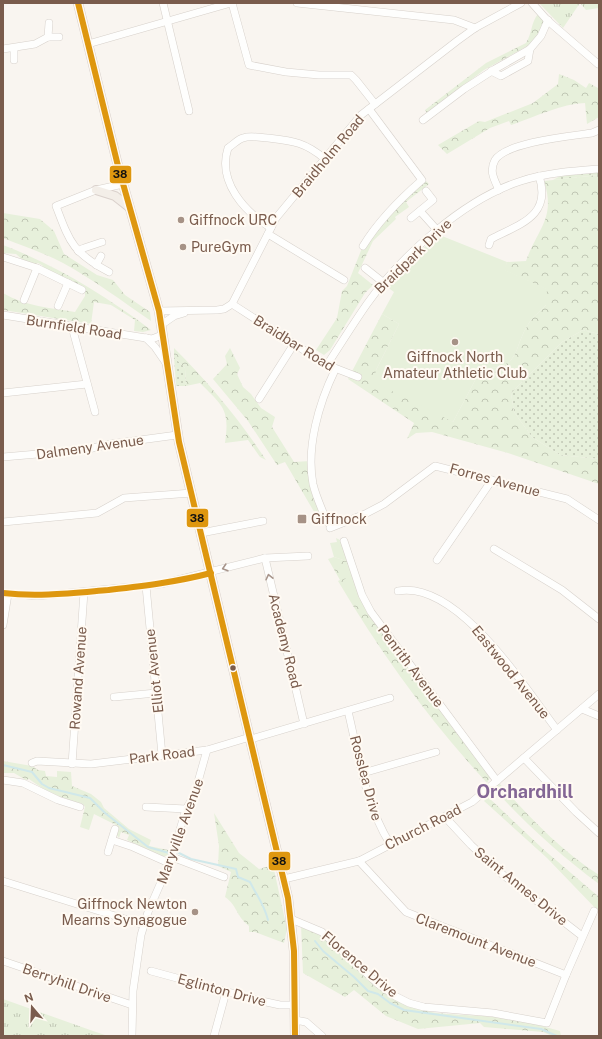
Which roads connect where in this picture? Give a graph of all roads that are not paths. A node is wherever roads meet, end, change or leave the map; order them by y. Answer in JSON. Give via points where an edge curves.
{"nodes":[{"id":1,"x":78,"y":3,"type":"edge"},
{"id":2,"x":163,"y":3,"type":"edge"},
{"id":3,"x":231,"y":3,"type":"edge"},
{"id":4,"x":297,"y":3,"type":"edge"},
{"id":5,"x":521,"y":3,"type":"edge"},
{"id":6,"x":532,"y":3,"type":"edge"},
{"id":7,"x":167,"y":20,"type":"junction"},
{"id":8,"x":548,"y":20,"type":"junction"},
{"id":9,"x":49,"y":23,"type":"dead end"},
{"id":10,"x":475,"y":28,"type":"junction"},
{"id":11,"x":48,"y":37,"type":"junction"},
{"id":12,"x":59,"y":37,"type":"dead end"},
{"id":13,"x":88,"y":44,"type":"junction"},
{"id":14,"x":14,"y":48,"type":"junction"},
{"id":15,"x":3,"y":49,"type":"edge"},
{"id":16,"x":14,"y":60,"type":"dead end"},
{"id":17,"x":598,"y":64,"type":"dead end"},
{"id":18,"x":375,"y":104,"type":"junction"},
{"id":19,"x":368,"y":109,"type":"junction"},
{"id":20,"x":189,"y":111,"type":"dead end"},
{"id":21,"x":423,"y":120,"type":"dead end"},
{"id":22,"x":599,"y":130,"type":"edge"},
{"id":23,"x":325,"y":159,"type":"junction"},
{"id":24,"x":599,"y":169,"type":"edge"},
{"id":25,"x":539,"y":176,"type":"junction"},
{"id":26,"x":123,"y":184,"type":"junction"},
{"id":27,"x":96,"y":190,"type":"junction"},
{"id":28,"x":498,"y":190,"type":"junction"},
{"id":29,"x":426,"y":191,"type":"dead end"},
{"id":30,"x":129,"y":207,"type":"junction"},
{"id":31,"x":420,"y":211,"type":"junction"},
{"id":32,"x":411,"y":218,"type":"dead end"},
{"id":33,"x":437,"y":230,"type":"junction"},
{"id":34,"x":269,"y":231,"type":"junction"},
{"id":35,"x":102,"y":242,"type":"dead end"},
{"id":36,"x":489,"y":245,"type":"dead end"},
{"id":37,"x":363,"y":246,"type":"dead end"},
{"id":38,"x":78,"y":251,"type":"junction"},
{"id":39,"x":101,"y":256,"type":"dead end"},
{"id":40,"x":3,"y":257,"type":"edge"},
{"id":41,"x":96,"y":265,"type":"junction"},
{"id":42,"x":37,"y":268,"type":"junction"},
{"id":43,"x":365,"y":268,"type":"dead end"},
{"id":44,"x":109,"y":272,"type":"dead end"},
{"id":45,"x":344,"y":280,"type":"dead end"},
{"id":46,"x":68,"y":283,"type":"junction"},
{"id":47,"x":384,"y":283,"type":"junction"},
{"id":48,"x":82,"y":290,"type":"dead end"},
{"id":49,"x":24,"y":300,"type":"dead end"},
{"id":50,"x":232,"y":304,"type":"junction"},
{"id":51,"x":58,"y":306,"type":"dead end"},
{"id":52,"x":159,"y":311,"type":"junction"},
{"id":53,"x":188,"y":312,"type":"junction"},
{"id":54,"x":3,"y":315,"type":"edge"},
{"id":55,"x":161,"y":325,"type":"junction"},
{"id":56,"x":72,"y":327,"type":"junction"},
{"id":57,"x":159,"y":337,"type":"junction"},
{"id":58,"x":146,"y":338,"type":"junction"},
{"id":59,"x":294,"y":344,"type":"junction"},
{"id":60,"x":166,"y":363,"type":"junction"},
{"id":61,"x":327,"y":366,"type":"junction"},
{"id":62,"x":336,"y":370,"type":"junction"},
{"id":63,"x":358,"y":377,"type":"dead end"},
{"id":64,"x":87,"y":384,"type":"junction"},
{"id":65,"x":3,"y":393,"type":"edge"},
{"id":66,"x":259,"y":399,"type":"dead end"},
{"id":67,"x":95,"y":412,"type":"dead end"},
{"id":68,"x":177,"y":435,"type":"junction"},
{"id":69,"x":3,"y":457,"type":"edge"},
{"id":70,"x":492,"y":480,"type":"junction"},
{"id":71,"x":192,"y":493,"type":"junction"},
{"id":72,"x":599,"y":520,"type":"edge"},
{"id":73,"x":263,"y":521,"type":"dead end"},
{"id":74,"x":3,"y":522,"type":"edge"},
{"id":75,"x":201,"y":532,"type":"junction"},
{"id":76,"x":344,"y":541,"type":"dead end"},
{"id":77,"x":494,"y":549,"type":"dead end"},
{"id":78,"x":308,"y":556,"type":"dead end"},
{"id":79,"x":265,"y":558,"type":"junction"},
{"id":80,"x":437,"y":560,"type":"dead end"},
{"id":81,"x":211,"y":573,"type":"junction"},
{"id":82,"x":146,"y":586,"type":"junction"},
{"id":83,"x":398,"y":591,"type":"dead end"},
{"id":84,"x":84,"y":592,"type":"junction"},
{"id":85,"x":6,"y":593,"type":"edge"},
{"id":86,"x":599,"y":619,"type":"edge"},
{"id":87,"x":3,"y":625,"type":"edge"},
{"id":88,"x":156,"y":693,"type":"junction"},
{"id":89,"x":599,"y":694,"type":"edge"},
{"id":90,"x":114,"y":697,"type":"dead end"},
{"id":91,"x":390,"y":698,"type":"dead end"},
{"id":92,"x":582,"y":709,"type":"junction"},
{"id":93,"x":348,"y":710,"type":"junction"},
{"id":94,"x":599,"y":716,"type":"edge"},
{"id":95,"x":304,"y":724,"type":"junction"},
{"id":96,"x":557,"y":730,"type":"junction"},
{"id":97,"x":251,"y":738,"type":"junction"},
{"id":98,"x":207,"y":750,"type":"junction"},
{"id":99,"x":436,"y":752,"type":"dead end"},
{"id":100,"x":162,"y":755,"type":"junction"},
{"id":101,"x":524,"y":758,"type":"junction"},
{"id":102,"x":32,"y":763,"type":"dead end"},
{"id":103,"x":72,"y":764,"type":"junction"},
{"id":104,"x":363,"y":773,"type":"junction"},
{"id":105,"x":3,"y":780,"type":"edge"},
{"id":106,"x":497,"y":781,"type":"junction"},
{"id":107,"x":146,"y":807,"type":"dead end"},
{"id":108,"x":80,"y":808,"type":"dead end"},
{"id":109,"x":186,"y":809,"type":"junction"},
{"id":110,"x":445,"y":817,"type":"junction"},
{"id":111,"x":115,"y":829,"type":"dead end"},
{"id":112,"x":599,"y":833,"type":"edge"},
{"id":113,"x":112,"y":840,"type":"junction"},
{"id":114,"x":390,"y":844,"type":"junction"},
{"id":115,"x":108,"y":852,"type":"dead end"},
{"id":116,"x":170,"y":860,"type":"junction"},
{"id":117,"x":359,"y":861,"type":"junction"},
{"id":118,"x":224,"y":877,"type":"dead end"},
{"id":119,"x":284,"y":879,"type":"junction"},
{"id":120,"x":3,"y":881,"type":"edge"},
{"id":121,"x":594,"y":911,"type":"dead end"},
{"id":122,"x":291,"y":919,"type":"junction"},
{"id":123,"x":144,"y":925,"type":"junction"},
{"id":124,"x":582,"y":936,"type":"junction"},
{"id":125,"x":3,"y":960,"type":"edge"},
{"id":126,"x":151,"y":971,"type":"dead end"},
{"id":127,"x":566,"y":974,"type":"junction"},
{"id":128,"x":226,"y":992,"type":"junction"},
{"id":129,"x":132,"y":1005,"type":"junction"},
{"id":130,"x":295,"y":1005,"type":"junction"},
{"id":131,"x":295,"y":1020,"type":"junction"},
{"id":132,"x":132,"y":1036,"type":"edge"},
{"id":133,"x":214,"y":1036,"type":"edge"},
{"id":134,"x":295,"y":1036,"type":"edge"},
{"id":135,"x":322,"y":1036,"type":"edge"}],
"edges":[{"from":1,"to":13,"type":"main road"},
{"from":2,"to":7,"type":"street"},
{"from":3,"to":7,"type":"street"},
{"from":3,"to":18,"type":"street","via":[[249,65],[319,76],[351,75]]},
{"from":4,"to":10,"type":"street","via":[[447,19],[460,21]]},
{"from":5,"to":10,"type":"street","name":"Braidholm Road"},
{"from":6,"to":8,"type":"street"},
{"from":7,"to":13,"type":"street"},
{"from":7,"to":20,"type":"street"},
{"from":8,"to":17,"type":"street"},
{"from":8,"to":21,"type":"street","via":[[541,36],[530,49],[491,71],[435,114]]},
{"from":9,"to":11,"type":"street"},
{"from":10,"to":18,"type":"street","name":"Braidholm Road"},
{"from":11,"to":12,"type":"street"},
{"from":11,"to":14,"type":"street","via":[[35,44]]},
{"from":13,"to":26,"type":"main road"},
{"from":14,"to":15,"type":"street"},
{"from":14,"to":16,"type":"street"},
{"from":18,"to":19,"type":"street","name":"Braidholm Road"},
{"from":19,"to":23,"type":"street","name":"Braidholm Road"},
{"from":19,"to":37,"type":"street","via":[[422,180],[383,217]]},
{"from":22,"to":28,"type":"street","via":[[543,140],[499,156],[492,171]]},
{"from":23,"to":34,"type":"street","name":"Braidholm Road","via":[[281,211]]},
{"from":23,"to":34,"type":"street","via":[[301,143],[281,139],[251,136],[242,138],[228,148],[225,164],[231,187],[245,208]]},
{"from":24,"to":25,"type":"street","name":"Braidpark Drive"},
{"from":25,"to":28,"type":"street","name":"Braidpark Drive"},
{"from":25,"to":36,"type":"street","via":[[544,190],[537,211],[531,218],[491,239]]},
{"from":26,"to":27,"type":"street"},
{"from":26,"to":30,"type":"main road"},
{"from":27,"to":30,"type":"main road","via":[[115,196]]},
{"from":27,"to":38,"type":"street","via":[[56,206],[69,240]]},
{"from":28,"to":33,"type":"street","name":"Braidpark Drive","via":[[462,211]]},
{"from":29,"to":31,"type":"street","via":[[434,200]]},
{"from":30,"to":52,"type":"main road"},
{"from":31,"to":32,"type":"street"},
{"from":31,"to":33,"type":"street"},
{"from":33,"to":47,"type":"street","name":"Braidpark Drive"},
{"from":34,"to":45,"type":"street"},
{"from":34,"to":50,"type":"street","name":"Braidholm Road"},
{"from":35,"to":38,"type":"street"},
{"from":38,"to":41,"type":"street"},
{"from":39,"to":41,"type":"street"},
{"from":40,"to":42,"type":"street"},
{"from":41,"to":44,"type":"street"},
{"from":42,"to":46,"type":"street"},
{"from":42,"to":49,"type":"street"},
{"from":43,"to":47,"type":"street"},
{"from":46,"to":48,"type":"street"},
{"from":46,"to":51,"type":"street"},
{"from":47,"to":61,"type":"street","name":"Braidpark Drive","via":[[366,304]]},
{"from":50,"to":53,"type":"street","via":[[224,309]]},
{"from":50,"to":59,"type":"street","name":"Braidbar Road"},
{"from":52,"to":53,"type":"street"},
{"from":52,"to":55,"type":"main road"},
{"from":53,"to":55,"type":"street","via":[[174,316]]},
{"from":54,"to":56,"type":"street","name":"Burnfield Road"},
{"from":55,"to":57,"type":"main road"},
{"from":56,"to":58,"type":"street","name":"Burnfield Road"},
{"from":56,"to":64,"type":"street"},
{"from":57,"to":58,"type":"street","name":"Burnfield Road"},
{"from":57,"to":60,"type":"main road","via":[[164,347]]},
{"from":58,"to":60,"type":"street"},
{"from":59,"to":61,"type":"street","name":"Braidbar Road"},
{"from":59,"to":66,"type":"street"},
{"from":60,"to":68,"type":"main road"},
{"from":61,"to":62,"type":"street","name":"Braidbar Road"},
{"from":62,"to":63,"type":"street","name":"Braidbar Road"},
{"from":62,"to":70,"type":"street","name":"Forres Avenue","via":[[322,401],[315,429],[312,461],[314,488],[329,525],[365,514],[384,504],[435,466]]},
{"from":64,"to":65,"type":"street"},
{"from":64,"to":67,"type":"street"},
{"from":68,"to":69,"type":"street","name":"Dalmeny Avenue","via":[[84,450]]},
{"from":68,"to":71,"type":"main road"},
{"from":70,"to":72,"type":"street","name":"Forres Avenue","via":[[566,499]]},
{"from":70,"to":80,"type":"street"},
{"from":71,"to":74,"type":"street","via":[[124,498],[97,513]]},
{"from":71,"to":75,"type":"main road"},
{"from":73,"to":75,"type":"street"},
{"from":75,"to":81,"type":"main road"},
{"from":76,"to":106,"type":"street","name":"Penrith Avenue","via":[[362,595],[371,612]]},
{"from":77,"to":86,"type":"street","via":[[562,590]]},
{"from":78,"to":79,"type":"street"},
{"from":79,"to":81,"type":"street","one_way":true},
{"from":95,"to":79,"type":"street","name":"Academy Road","one_way":true},
{"from":81,"to":82,"type":"street"},
{"from":81,"to":97,"type":"main road"},
{"from":82,"to":84,"type":"street"},
{"from":82,"to":88,"type":"street","name":"Elliot Avenue"},
{"from":83,"to":96,"type":"street","name":"Eastwood Avenue","via":[[415,590],[426,593],[454,608],[476,627],[494,646]]},
{"from":84,"to":85,"type":"street","via":[[37,596]]},
{"from":84,"to":103,"type":"street","name":"Rowand Avenue"},
{"from":85,"to":87,"type":"street"},
{"from":88,"to":90,"type":"street"},
{"from":88,"to":100,"type":"street","name":"Elliot Avenue"},
{"from":89,"to":92,"type":"street","name":"Church Road"},
{"from":91,"to":93,"type":"street","name":"Park Road"},
{"from":92,"to":94,"type":"street"},
{"from":92,"to":96,"type":"street","name":"Church Road"},
{"from":93,"to":95,"type":"street","name":"Park Road"},
{"from":93,"to":104,"type":"street","name":"Rosslea Drive"},
{"from":95,"to":97,"type":"street","name":"Park Road"},
{"from":96,"to":101,"type":"street","name":"Church Road"},
{"from":97,"to":98,"type":"street","name":"Park Road"},
{"from":97,"to":119,"type":"main road"},
{"from":98,"to":100,"type":"street","name":"Park Road"},
{"from":98,"to":109,"type":"street","name":"Maryville Avenue","via":[[194,796]]},
{"from":99,"to":104,"type":"street"},
{"from":100,"to":103,"type":"street","name":"Park Road"},
{"from":101,"to":106,"type":"street","name":"Church Road"},
{"from":101,"to":112,"type":"street"},
{"from":102,"to":103,"type":"street","name":"Park Road","via":[[37,761]]},
{"from":104,"to":114,"type":"street","name":"Rosslea Drive","via":[[374,814]]},
{"from":105,"to":108,"type":"street","via":[[23,783]]},
{"from":106,"to":110,"type":"street","name":"Church Road","via":[[477,799]]},
{"from":107,"to":109,"type":"street"},
{"from":109,"to":116,"type":"street","name":"Maryville Avenue"},
{"from":110,"to":114,"type":"street","name":"Church Road"},
{"from":110,"to":124,"type":"street","name":"Saint Annes Drive","via":[[502,874]]},
{"from":111,"to":113,"type":"street"},
{"from":113,"to":115,"type":"street"},
{"from":113,"to":116,"type":"street"},
{"from":114,"to":117,"type":"street","name":"Church Road"},
{"from":116,"to":118,"type":"street"},
{"from":116,"to":123,"type":"street","name":"Maryville Avenue"},
{"from":117,"to":119,"type":"street","name":"Church Road"},
{"from":117,"to":127,"type":"street","name":"Claremount Avenue","via":[[406,912]]},
{"from":119,"to":122,"type":"main road"},
{"from":120,"to":123,"type":"street"},
{"from":121,"to":124,"type":"street"},
{"from":122,"to":127,"type":"street","name":"Florence Drive","via":[[322,932],[378,984],[412,1004],[446,1010],[493,1013],[547,1023]]},
{"from":122,"to":130,"type":"main road"},
{"from":123,"to":129,"type":"street","name":"Maryville Avenue"},
{"from":124,"to":127,"type":"street"},
{"from":125,"to":129,"type":"street","name":"Berryhill Drive"},
{"from":126,"to":128,"type":"street","name":"Eglinton Drive"},
{"from":128,"to":130,"type":"street","name":"Eglinton Drive","via":[[280,1005]]},
{"from":128,"to":133,"type":"street"},
{"from":129,"to":132,"type":"street","name":"Maryville Avenue"},
{"from":130,"to":131,"type":"main road"},
{"from":131,"to":134,"type":"main road"},
{"from":131,"to":135,"type":"street","via":[[306,1022]]}]}
